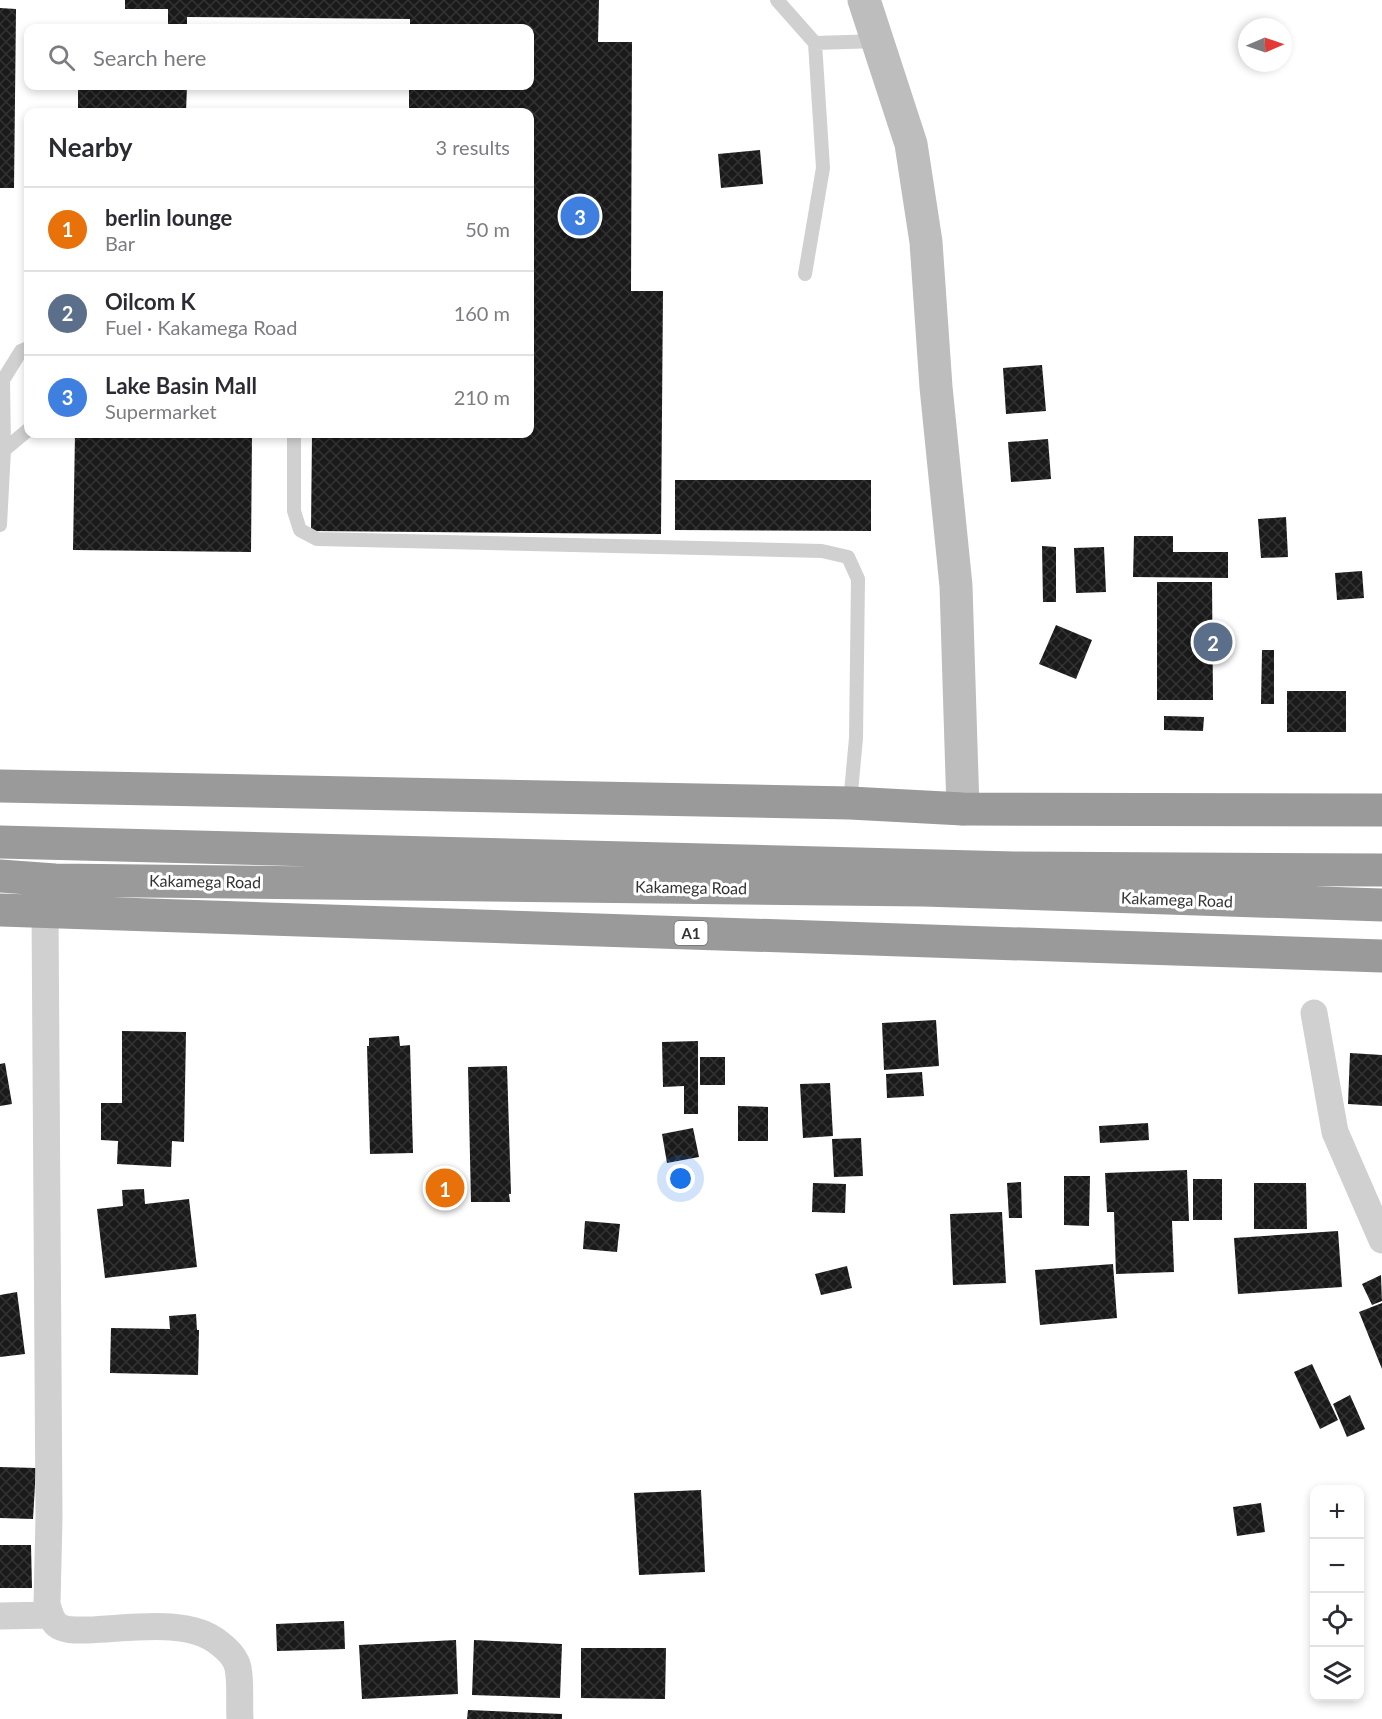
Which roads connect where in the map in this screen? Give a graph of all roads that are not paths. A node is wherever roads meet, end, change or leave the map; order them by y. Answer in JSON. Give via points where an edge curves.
{"nodes":[{"id":1,"x":777,"y":0,"type":"edge"},
{"id":2,"x":864,"y":0,"type":"edge"},
{"id":3,"x":878,"y":41,"type":"junction"},
{"id":4,"x":815,"y":43,"type":"junction"},
{"id":5,"x":805,"y":273,"type":"dead end"},
{"id":6,"x":24,"y":350,"type":"edge"},
{"id":7,"x":24,"y":433,"type":"edge"},
{"id":8,"x":294,"y":438,"type":"edge"},
{"id":9,"x":4,"y":450,"type":"junction"},
{"id":10,"x":0,"y":525,"type":"edge"},
{"id":11,"x":0,"y":786,"type":"edge"},
{"id":12,"x":850,"y":803,"type":"junction"},
{"id":13,"x":963,"y":809,"type":"junction"},
{"id":14,"x":1382,"y":810,"type":"edge"},
{"id":15,"x":0,"y":842,"type":"edge"},
{"id":16,"x":1382,"y":870,"type":"edge"},
{"id":17,"x":0,"y":876,"type":"edge"},
{"id":18,"x":1382,"y":905,"type":"edge"},
{"id":19,"x":0,"y":910,"type":"edge"},
{"id":20,"x":45,"y":911,"type":"junction"},
{"id":21,"x":1382,"y":957,"type":"edge"},
{"id":22,"x":1314,"y":1013,"type":"dead end"},
{"id":23,"x":1382,"y":1240,"type":"edge"},
{"id":24,"x":50,"y":1615,"type":"junction"},
{"id":25,"x":0,"y":1616,"type":"edge"},
{"id":26,"x":240,"y":1719,"type":"edge"}],
"edges":[{"from":1,"to":4,"type":"lane"},
{"from":2,"to":3,"type":"main road"},
{"from":3,"to":4,"type":"lane"},
{"from":3,"to":13,"type":"main road","via":[[911,144],[926,242],[956,586]]},
{"from":4,"to":5,"type":"lane","via":[[823,168]]},
{"from":6,"to":9,"type":"lane","via":[[3,380]]},
{"from":7,"to":9,"type":"lane"},
{"from":8,"to":12,"type":"lane","via":[[294,511],[300,530],[316,539],[822,551],[848,557],[858,579],[856,738]]},
{"from":9,"to":10,"type":"lane"},
{"from":11,"to":12,"type":"highway"},
{"from":12,"to":13,"type":"highway"},
{"from":13,"to":14,"type":"highway"},
{"from":15,"to":16,"type":"highway","name":"Kakamega Road","via":[[1014,868]]},
{"from":17,"to":18,"type":"highway","name":"Kakamega Road","via":[[55,880],[923,890]]},
{"from":19,"to":20,"type":"highway","number":"A1"},
{"from":20,"to":21,"type":"highway","number":"A1"},
{"from":20,"to":24,"type":"street"},
{"from":22,"to":23,"type":"street","via":[[1335,1131]]},
{"from":24,"to":25,"type":"street"},
{"from":24,"to":26,"type":"street","via":[[57,1625],[75,1630],[174,1627],[212,1637],[228,1650],[238,1667]]}]}
